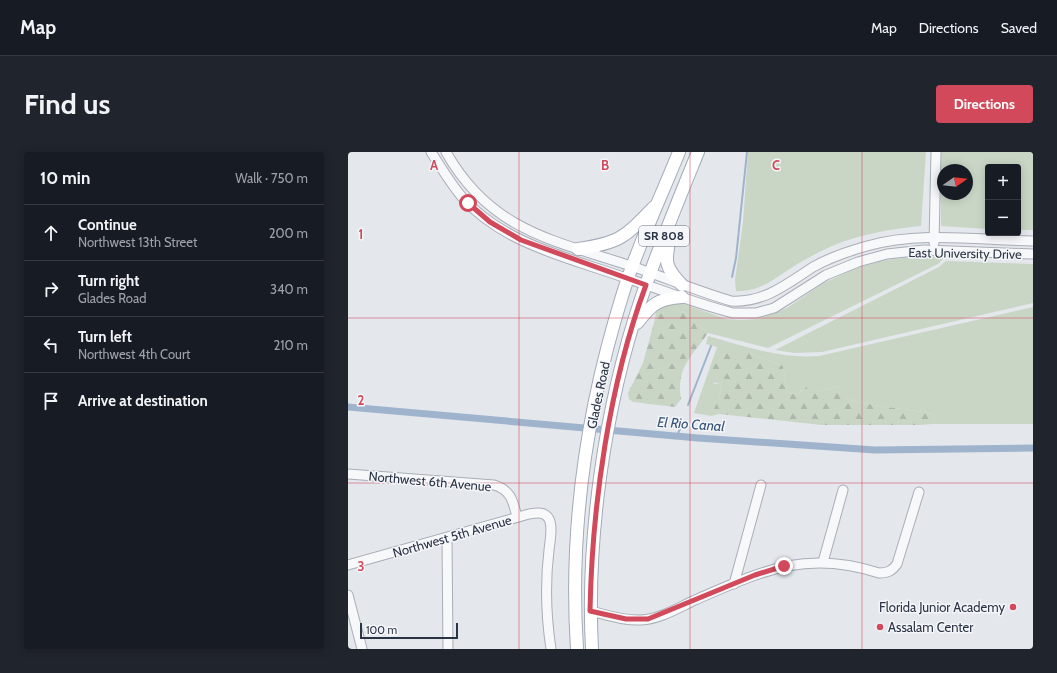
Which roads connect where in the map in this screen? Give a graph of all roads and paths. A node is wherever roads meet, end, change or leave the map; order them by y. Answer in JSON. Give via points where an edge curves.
{"nodes":[{"id":1,"x":431,"y":152,"type":"edge"},
{"id":2,"x":446,"y":152,"type":"edge"},
{"id":3,"x":679,"y":152,"type":"edge"},
{"id":4,"x":698,"y":152,"type":"edge"},
{"id":5,"x":936,"y":152,"type":"edge"},
{"id":6,"x":679,"y":199,"type":"junction"},
{"id":7,"x":659,"y":202,"type":"junction"},
{"id":8,"x":934,"y":238,"type":"junction"},
{"id":9,"x":1033,"y":241,"type":"edge"},
{"id":10,"x":578,"y":249,"type":"junction"},
{"id":11,"x":934,"y":250,"type":"junction"},
{"id":12,"x":1033,"y":254,"type":"edge"},
{"id":13,"x":633,"y":267,"type":"junction"},
{"id":14,"x":628,"y":278,"type":"junction"},
{"id":15,"x":648,"y":279,"type":"junction"},
{"id":16,"x":682,"y":291,"type":"junction"},
{"id":17,"x":632,"y":331,"type":"junction"},
{"id":18,"x":348,"y":474,"type":"edge"},
{"id":19,"x":761,"y":485,"type":"dead end"},
{"id":20,"x":843,"y":490,"type":"dead end"},
{"id":21,"x":919,"y":492,"type":"dead end"},
{"id":22,"x":517,"y":517,"type":"junction"},
{"id":23,"x":447,"y":538,"type":"junction"},
{"id":24,"x":823,"y":562,"type":"junction"},
{"id":25,"x":348,"y":565,"type":"edge"},
{"id":26,"x":734,"y":584,"type":"junction"},
{"id":27,"x":348,"y":595,"type":"edge"},
{"id":28,"x":590,"y":611,"type":"junction"},
{"id":29,"x":362,"y":649,"type":"edge"},
{"id":30,"x":448,"y":649,"type":"edge"},
{"id":31,"x":551,"y":649,"type":"edge"},
{"id":32,"x":577,"y":649,"type":"edge"},
{"id":33,"x":592,"y":649,"type":"edge"}],
"edges":[{"from":1,"to":14,"type":"street","name":"East University Drive","via":[[462,196],[501,229],[532,245]]},
{"from":2,"to":10,"type":"street","name":"East University Drive","via":[[477,195],[496,212],[525,230]]},
{"from":3,"to":7,"type":"main road","name":"Glades Road","number":"SR 808"},
{"from":4,"to":6,"type":"main road","name":"Glades Road","number":"SR 808"},
{"from":5,"to":8,"type":"street"},
{"from":6,"to":15,"type":"main road","name":"Glades Road","number":"SR 808"},
{"from":6,"to":16,"type":"main road","via":[[666,259],[669,271]]},
{"from":7,"to":10,"type":"main road","via":[[620,239]]},
{"from":7,"to":13,"type":"main road","name":"Glades Road","number":"SR 808"},
{"from":8,"to":9,"type":"street","name":"East University Drive"},
{"from":8,"to":11,"type":"street"},
{"from":8,"to":16,"type":"street","name":"East University Drive","via":[[899,239],[851,251],[814,267],[775,292],[752,300],[731,301]]},
{"from":10,"to":13,"type":"street","name":"East University Drive"},
{"from":11,"to":12,"type":"street","name":"East University Drive"},
{"from":11,"to":16,"type":"street","name":"East University Drive","via":[[886,254],[858,262],[826,275],[780,305],[765,311],[733,313]]},
{"from":13,"to":14,"type":"main road","name":"Glades Road","number":"SR 808"},
{"from":13,"to":15,"type":"street","name":"East University Drive"},
{"from":14,"to":15,"type":"street","name":"East University Drive"},
{"from":14,"to":32,"type":"main road","name":"Glades Road","number":"SR 808","via":[[595,400],[586,452],[576,556]]},
{"from":15,"to":16,"type":"street","name":"East University Drive"},
{"from":15,"to":17,"type":"main road","name":"Glades Road","number":"SR 808"},
{"from":16,"to":17,"type":"main road","via":[[652,304]]},
{"from":17,"to":28,"type":"main road","name":"Glades Road","number":"SR 808","via":[[614,402],[605,452],[596,518]]},
{"from":18,"to":22,"type":"street","name":"Northwest 6th Avenue","via":[[494,485],[508,492]]},
{"from":19,"to":26,"type":"street"},
{"from":20,"to":24,"type":"street"},
{"from":21,"to":24,"type":"street","via":[[892,570],[879,573],[849,565]]},
{"from":22,"to":23,"type":"street","name":"Northwest 5th Avenue"},
{"from":22,"to":31,"type":"street","name":"Northwest 5th Avenue","via":[[538,513],[549,519],[546,604]]},
{"from":23,"to":25,"type":"street","name":"Northwest 5th Avenue"},
{"from":23,"to":30,"type":"street"},
{"from":24,"to":26,"type":"street","via":[[784,566]]},
{"from":26,"to":28,"type":"street","via":[[648,619],[626,619]]},
{"from":27,"to":29,"type":"street"},
{"from":28,"to":33,"type":"main road","name":"Glades Road","number":"SR 808"}]}
